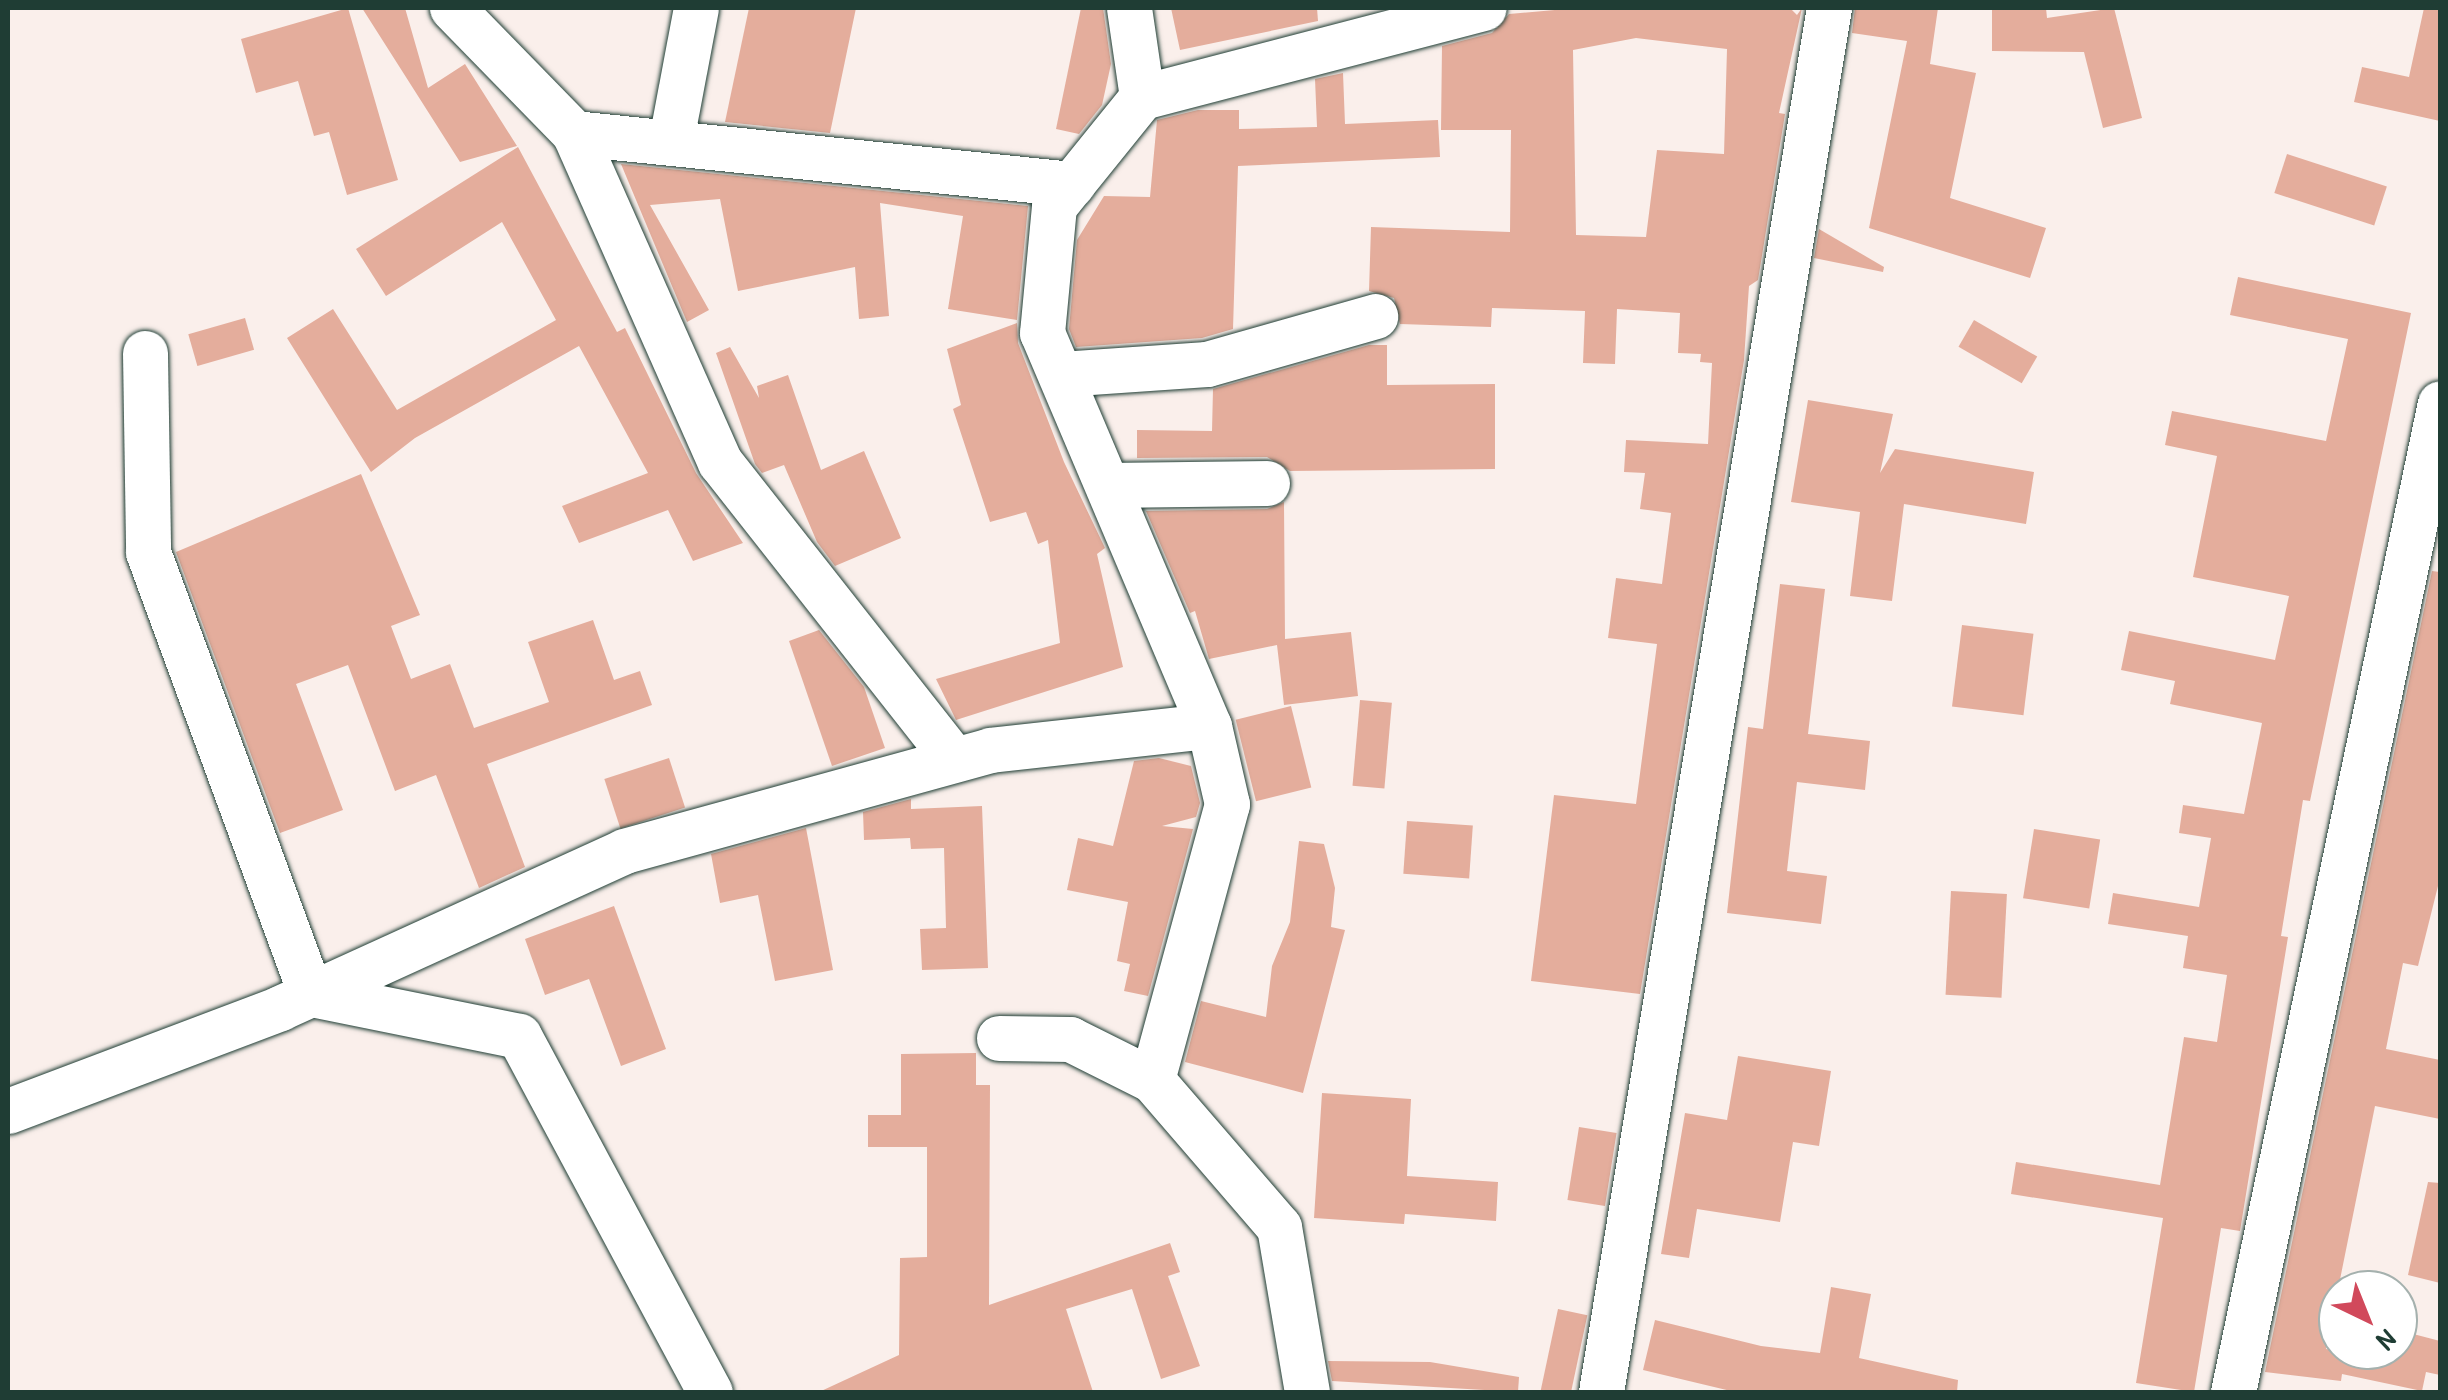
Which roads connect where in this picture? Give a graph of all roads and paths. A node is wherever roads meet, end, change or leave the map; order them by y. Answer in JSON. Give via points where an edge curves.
{"nodes":[{"id":1,"x":452,"y":8,"type":"edge"},
{"id":2,"x":696,"y":8,"type":"edge"},
{"id":3,"x":1128,"y":8,"type":"edge"},
{"id":4,"x":1484,"y":8,"type":"edge"},
{"id":5,"x":1830,"y":8,"type":"edge"},
{"id":6,"x":1142,"y":97,"type":"junction"},
{"id":7,"x":574,"y":133,"type":"junction"},
{"id":8,"x":671,"y":140,"type":"junction"},
{"id":9,"x":1072,"y":184,"type":"junction"},
{"id":10,"x":1375,"y":316,"type":"dead end"},
{"id":11,"x":145,"y":353,"type":"dead end"},
{"id":12,"x":1061,"y":374,"type":"junction"},
{"id":13,"x":2440,"y":403,"type":"edge"},
{"id":14,"x":1267,"y":483,"type":"dead end"},
{"id":15,"x":1109,"y":485,"type":"junction"},
{"id":16,"x":1209,"y":726,"type":"junction"},
{"id":17,"x":954,"y":759,"type":"junction"},
{"id":18,"x":311,"y":994,"type":"junction"},
{"id":19,"x":999,"y":1038,"type":"dead end"},
{"id":20,"x":1152,"y":1080,"type":"junction"},
{"id":21,"x":8,"y":1111,"type":"edge"},
{"id":22,"x":710,"y":1392,"type":"edge"},
{"id":23,"x":1307,"y":1392,"type":"edge"},
{"id":24,"x":1601,"y":1392,"type":"edge"},
{"id":25,"x":2232,"y":1392,"type":"edge"}],
"edges":[{"from":1,"to":7,"type":"street"},
{"from":2,"to":8,"type":"street"},
{"from":3,"to":6,"type":"street"},
{"from":4,"to":6,"type":"street"},
{"from":5,"to":24,"type":"street"},
{"from":6,"to":9,"type":"street"},
{"from":7,"to":8,"type":"street"},
{"from":7,"to":17,"type":"street","via":[[720,462]]},
{"from":8,"to":9,"type":"street"},
{"from":9,"to":12,"type":"street","via":[[1054,206],[1042,333]]},
{"from":10,"to":12,"type":"street","via":[[1206,364]]},
{"from":11,"to":18,"type":"street","via":[[148,552]]},
{"from":12,"to":15,"type":"street"},
{"from":13,"to":25,"type":"street"},
{"from":14,"to":15,"type":"street"},
{"from":15,"to":16,"type":"street"},
{"from":16,"to":17,"type":"street"},
{"from":16,"to":20,"type":"street","via":[[1227,804]]},
{"from":17,"to":18,"type":"street","via":[[624,851]]},
{"from":18,"to":21,"type":"street"},
{"from":18,"to":22,"type":"street","via":[[519,1036]]},
{"from":19,"to":20,"type":"street","via":[[1070,1039]]},
{"from":20,"to":23,"type":"street","via":[[1279,1227]]}]}
